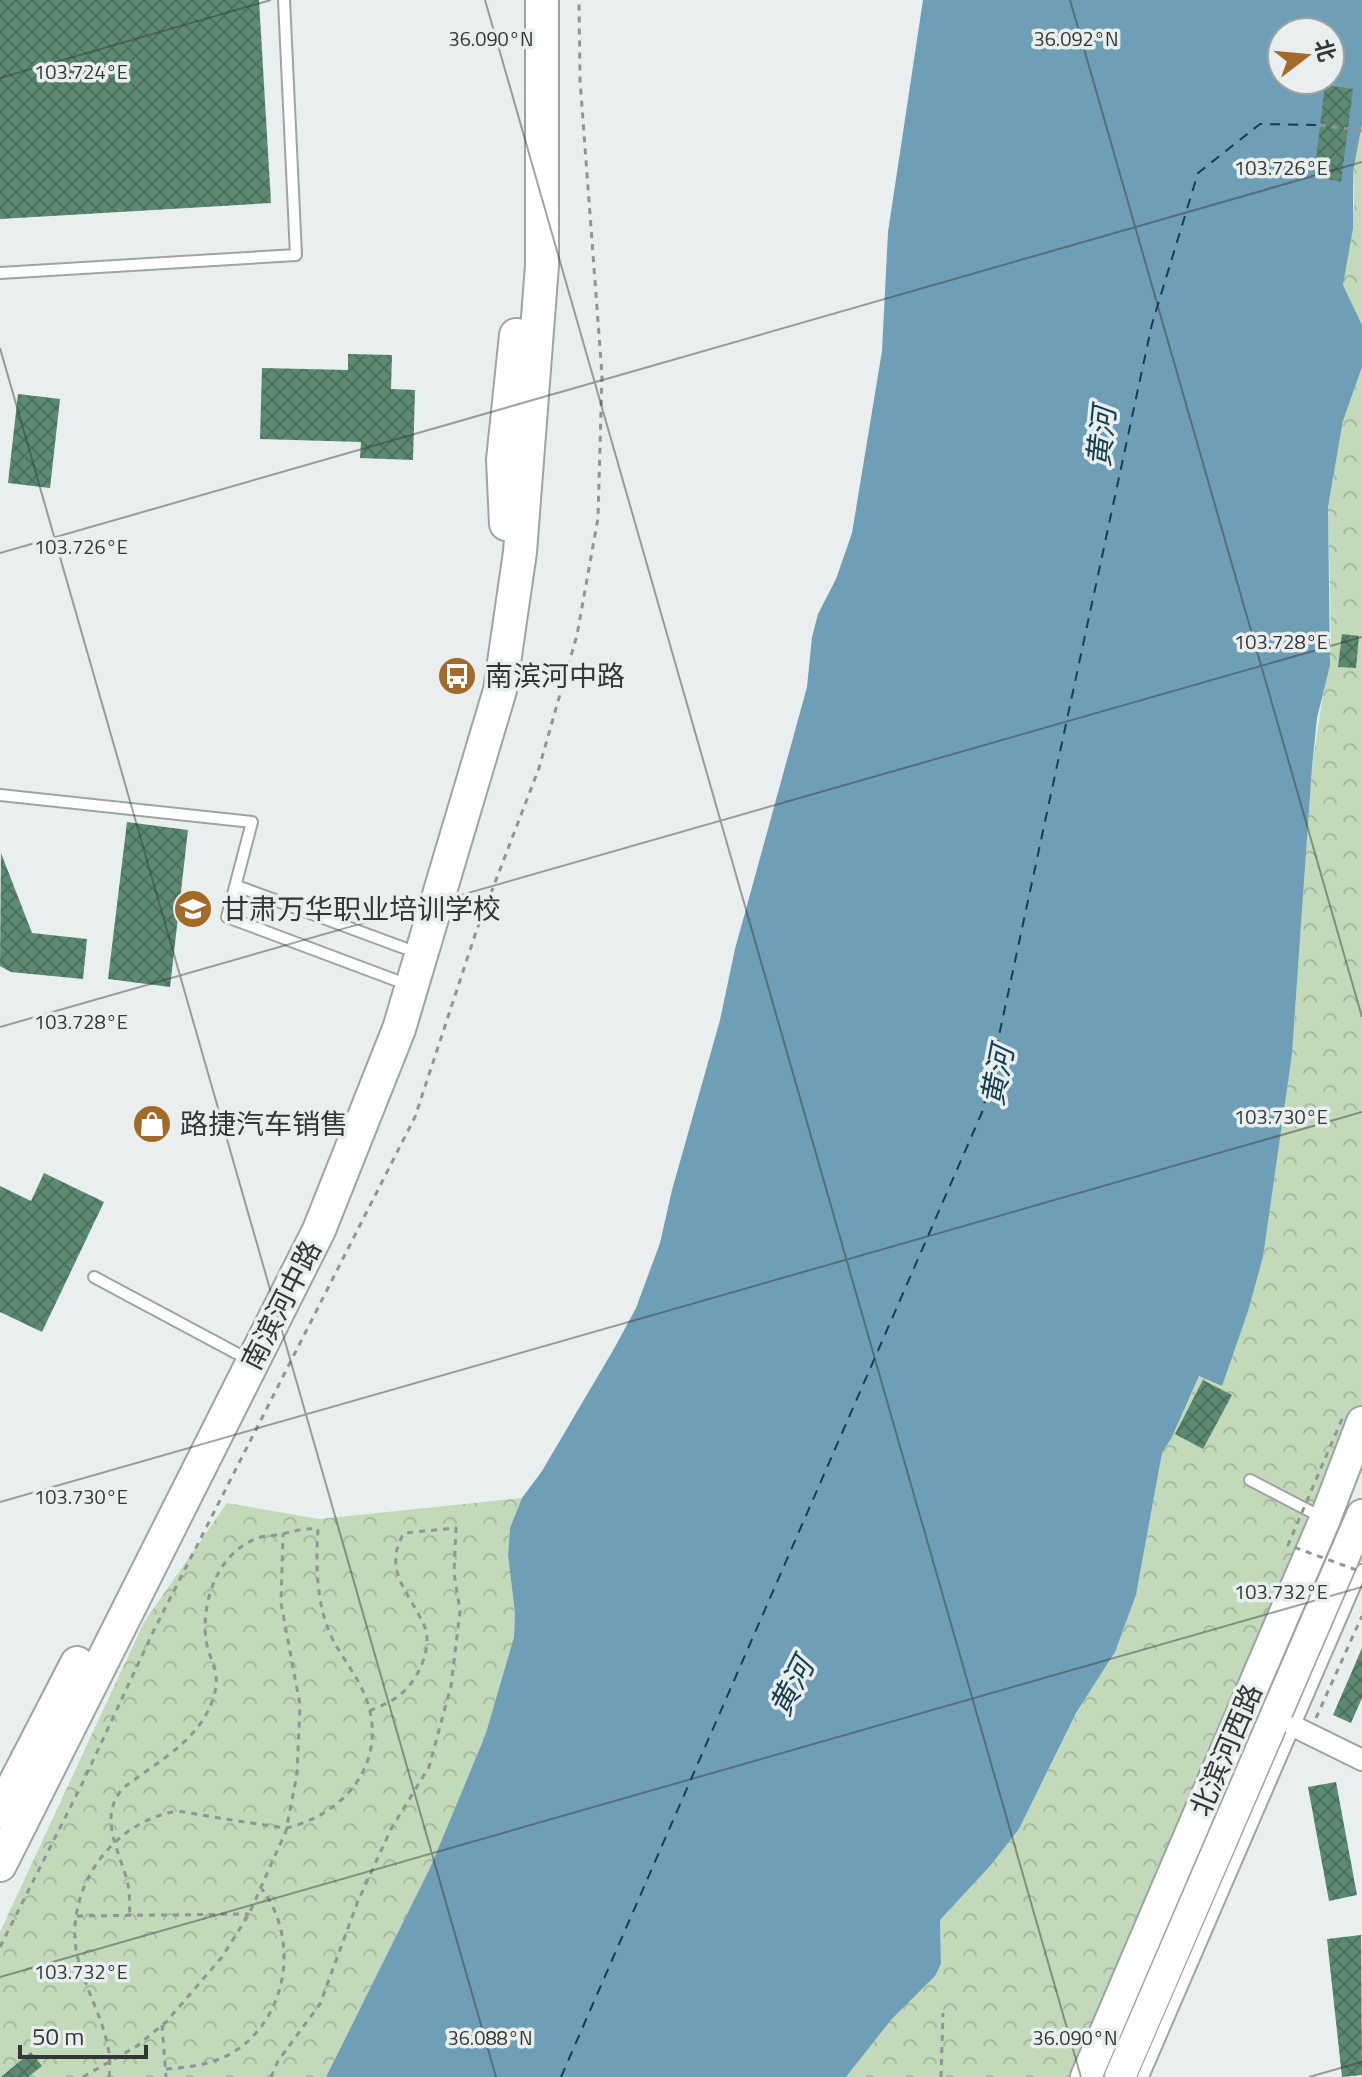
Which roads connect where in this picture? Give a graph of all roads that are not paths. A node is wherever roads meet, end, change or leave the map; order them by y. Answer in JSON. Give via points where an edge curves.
{"nodes":[{"id":1,"x":284,"y":0,"type":"edge"},
{"id":2,"x":525,"y":0,"type":"edge"},
{"id":3,"x":542,"y":0,"type":"edge"},
{"id":4,"x":0,"y":273,"type":"edge"},
{"id":5,"x":0,"y":795,"type":"edge"},
{"id":6,"x":237,"y":886,"type":"junction"},
{"id":7,"x":404,"y":948,"type":"junction"},
{"id":8,"x":395,"y":980,"type":"junction"},
{"id":9,"x":94,"y":1277,"type":"dead end"},
{"id":10,"x":236,"y":1353,"type":"junction"},
{"id":11,"x":1352,"y":1420,"type":"edge"},
{"id":12,"x":1250,"y":1480,"type":"dead end"},
{"id":13,"x":1325,"y":1519,"type":"junction"},
{"id":14,"x":1361,"y":1519,"type":"edge"},
{"id":15,"x":1362,"y":1571,"type":"edge"},
{"id":16,"x":1302,"y":1731,"type":"junction"},
{"id":17,"x":1362,"y":1739,"type":"edge"},
{"id":18,"x":1342,"y":1751,"type":"junction"},
{"id":19,"x":1362,"y":1760,"type":"edge"},
{"id":20,"x":0,"y":1812,"type":"edge"},
{"id":21,"x":0,"y":1865,"type":"edge"},
{"id":22,"x":1086,"y":2077,"type":"edge"},
{"id":23,"x":1120,"y":2077,"type":"edge"},
{"id":24,"x":1144,"y":2077,"type":"edge"}],
"edges":[{"from":1,"to":4,"type":"lane","via":[[296,255]]},
{"from":2,"to":7,"type":"highway","name":"南滨河中路","via":[[523,265],[503,460],[507,549],[502,589],[481,691]]},
{"from":3,"to":21,"type":"highway","name":"南滨河中路","via":[[542,265],[520,552],[500,690],[399,1029],[319,1230]]},
{"from":5,"to":6,"type":"lane","via":[[252,822]]},
{"from":6,"to":7,"type":"lane"},
{"from":6,"to":8,"type":"lane","via":[[227,917]]},
{"from":7,"to":8,"type":"highway","name":"南滨河中路"},
{"from":8,"to":10,"type":"highway","name":"南滨河中路","via":[[305,1218]]},
{"from":9,"to":10,"type":"lane"},
{"from":10,"to":20,"type":"highway","name":"南滨河中路"},
{"from":11,"to":13,"type":"main road","name":"北滨河西路"},
{"from":12,"to":13,"type":"lane"},
{"from":13,"to":22,"type":"main road","name":"北滨河西路"},
{"from":14,"to":23,"type":"main road","name":"北滨河西路"},
{"from":15,"to":16,"type":"lane"},
{"from":16,"to":18,"type":"street"},
{"from":16,"to":24,"type":"lane"},
{"from":17,"to":18,"type":"street"},
{"from":18,"to":19,"type":"street"}]}
